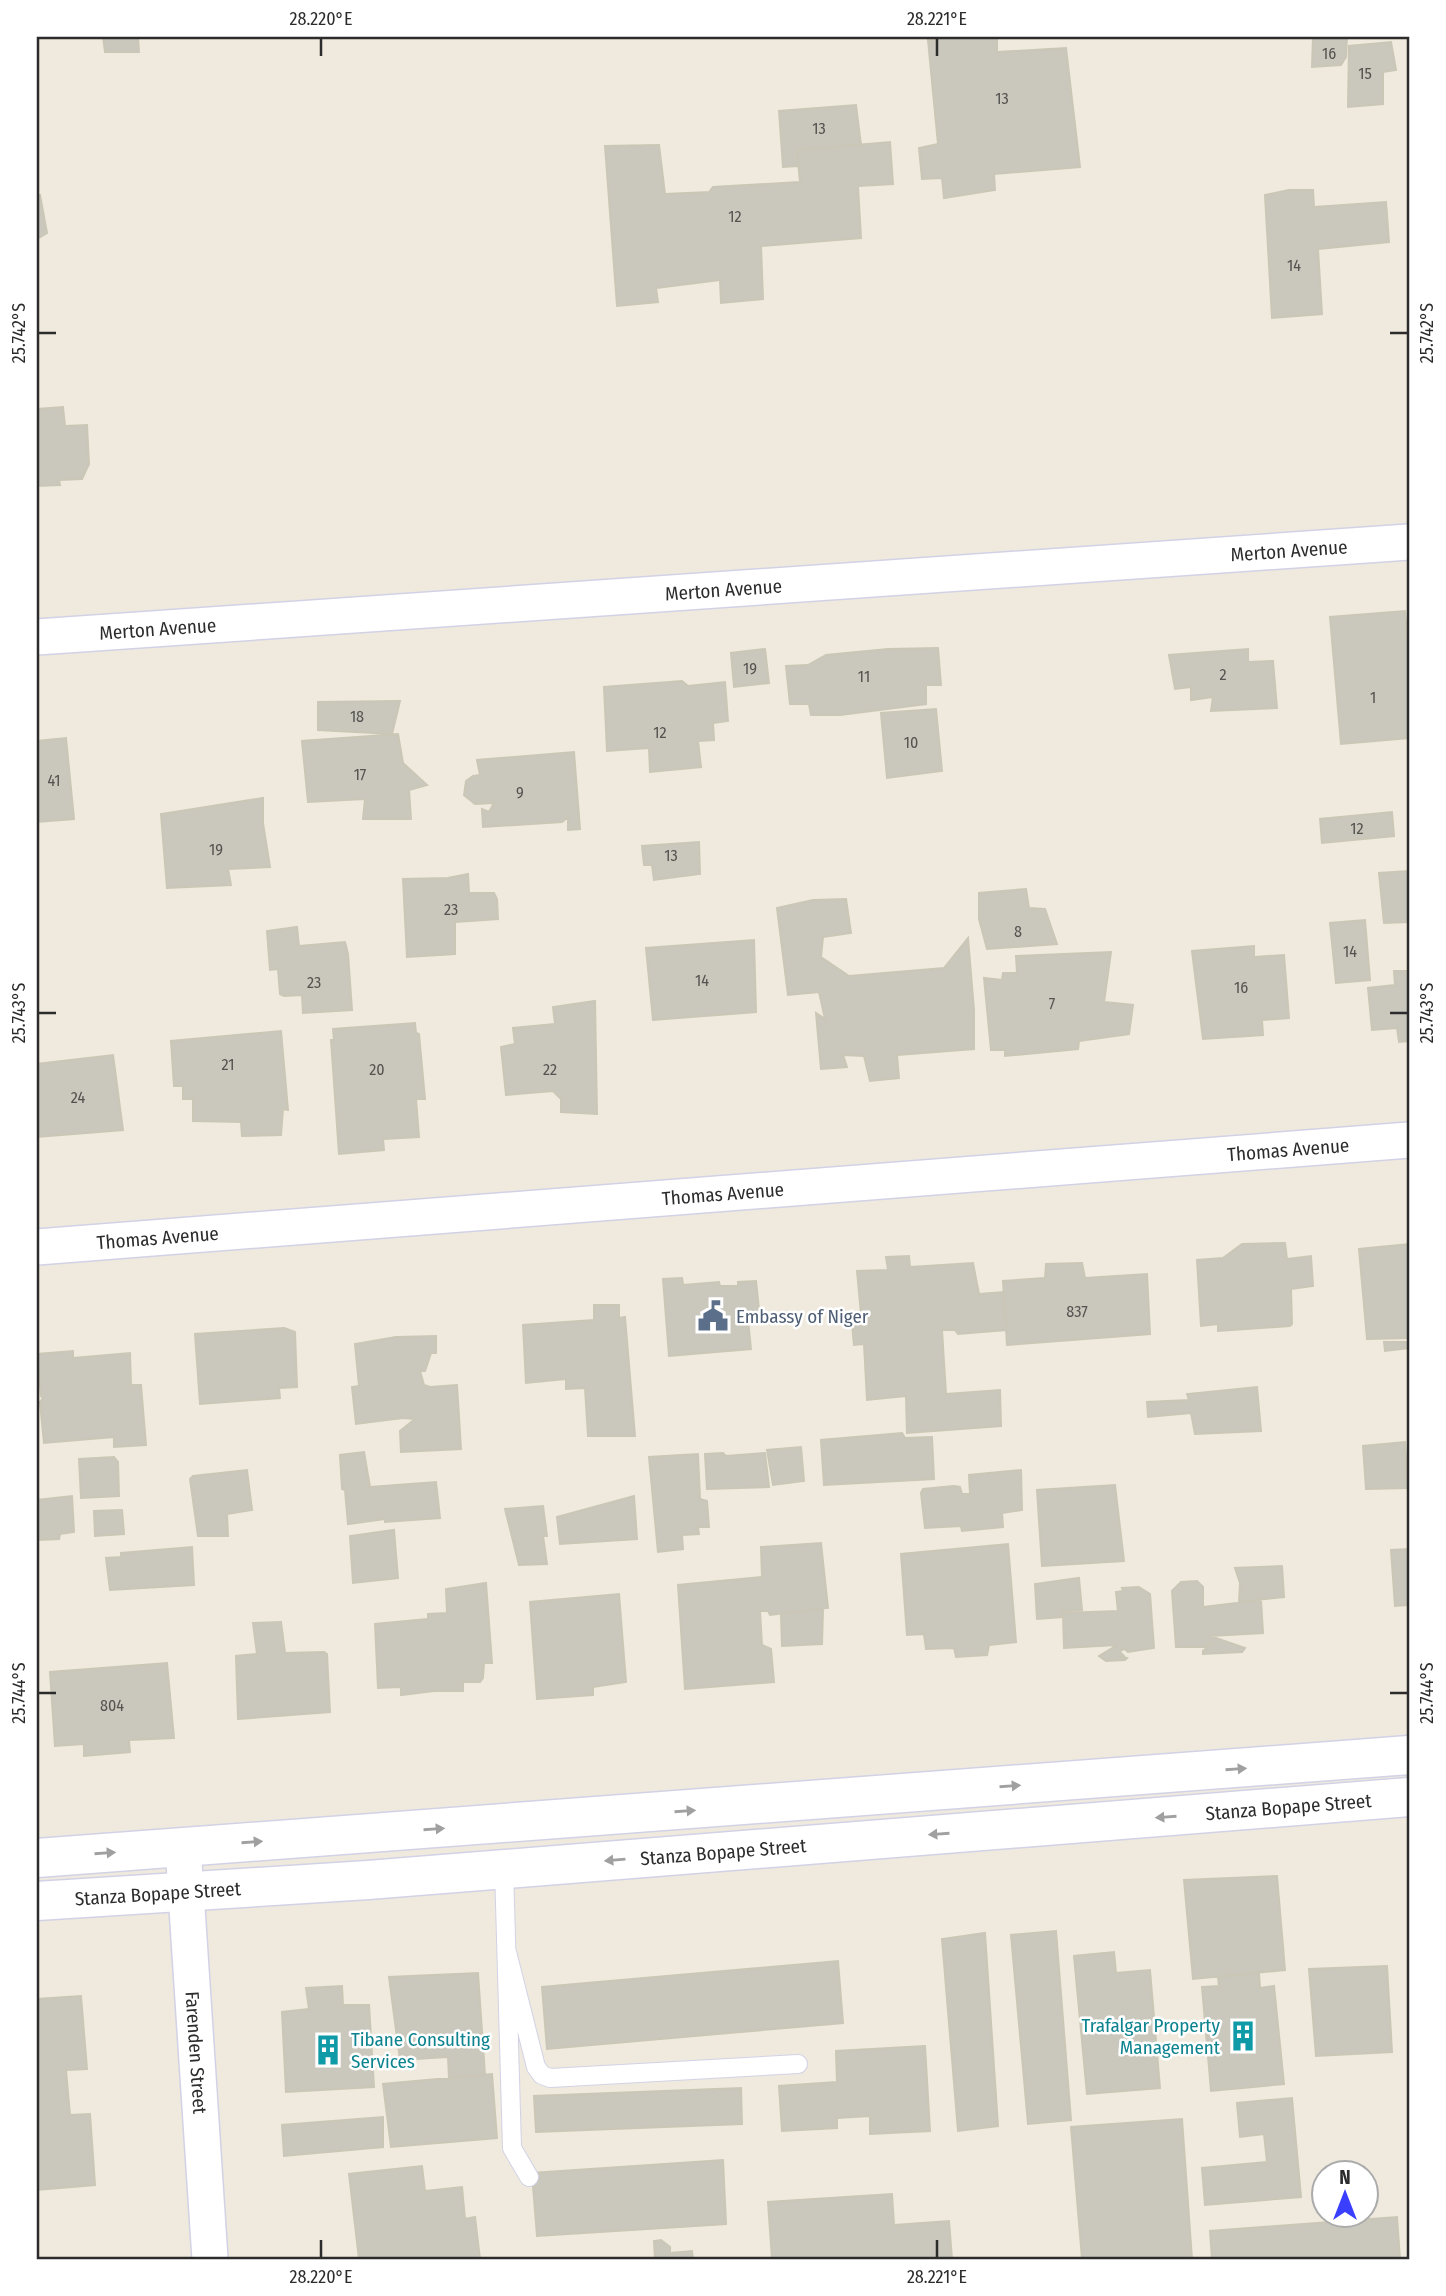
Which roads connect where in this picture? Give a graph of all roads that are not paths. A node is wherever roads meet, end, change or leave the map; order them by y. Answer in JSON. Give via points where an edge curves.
{"nodes":[{"id":1,"x":1409,"y":542,"type":"edge"},
{"id":2,"x":37,"y":636,"type":"edge"},
{"id":3,"x":1409,"y":1140,"type":"edge"},
{"id":4,"x":37,"y":1247,"type":"edge"},
{"id":5,"x":1409,"y":1755,"type":"edge"},
{"id":6,"x":1409,"y":1797,"type":"edge"},
{"id":7,"x":183,"y":1847,"type":"junction"},
{"id":8,"x":37,"y":1858,"type":"edge"},
{"id":9,"x":504,"y":1869,"type":"junction"},
{"id":10,"x":186,"y":1890,"type":"junction"},
{"id":11,"x":37,"y":1900,"type":"edge"},
{"id":12,"x":507,"y":1952,"type":"junction"},
{"id":13,"x":798,"y":2064,"type":"dead end"},
{"id":14,"x":529,"y":2177,"type":"dead end"},
{"id":15,"x":209,"y":2259,"type":"edge"}],
"edges":[{"from":1,"to":2,"type":"street","name":"Merton Avenue"},
{"from":3,"to":4,"type":"street","name":"Thomas Avenue"},
{"from":7,"to":5,"type":"main road","one_way":true},
{"from":6,"to":9,"type":"main road","name":"Stanza Bopape Street","one_way":true},
{"from":8,"to":7,"type":"main road","one_way":true},
{"from":7,"to":10,"type":"street","name":"Farenden Street"},
{"from":9,"to":10,"type":"main road","name":"Stanza Bopape Street"},
{"from":9,"to":12,"type":"lane"},
{"from":10,"to":11,"type":"main road","name":"Stanza Bopape Street"},
{"from":10,"to":15,"type":"street","name":"Farenden Street"},
{"from":12,"to":13,"type":"lane","via":[[536,2067],[542,2075]]},
{"from":12,"to":14,"type":"lane","via":[[512,2148]]}]}
